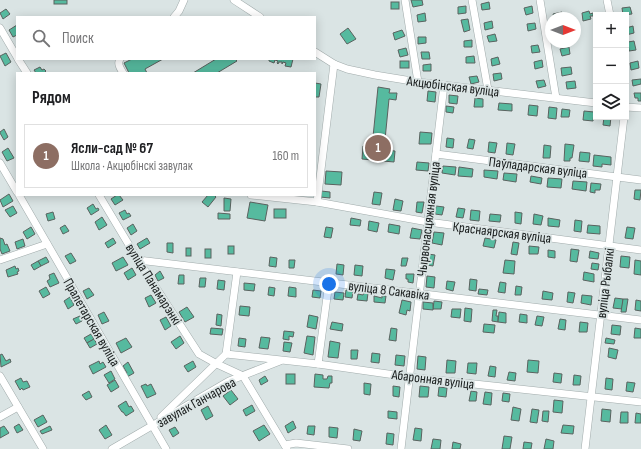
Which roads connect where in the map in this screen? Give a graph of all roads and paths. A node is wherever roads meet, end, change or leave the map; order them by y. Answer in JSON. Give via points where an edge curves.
{"nodes":[{"id":1,"x":184,"y":0,"type":"edge"},
{"id":2,"x":234,"y":0,"type":"edge"},
{"id":3,"x":405,"y":0,"type":"edge"},
{"id":4,"x":472,"y":0,"type":"edge"},
{"id":5,"x":540,"y":0,"type":"edge"},
{"id":6,"x":607,"y":0,"type":"edge"},
{"id":7,"x":609,"y":12,"type":"edge"},
{"id":8,"x":175,"y":16,"type":"edge"},
{"id":9,"x":258,"y":16,"type":"edge"},
{"id":10,"x":0,"y":28,"type":"edge"},
{"id":11,"x":316,"y":53,"type":"edge"},
{"id":12,"x":16,"y":55,"type":"edge"},
{"id":13,"x":19,"y":60,"type":"edge"},
{"id":14,"x":120,"y":60,"type":"edge"},
{"id":15,"x":334,"y":64,"type":"junction"},
{"id":16,"x":26,"y":72,"type":"edge"},
{"id":17,"x":122,"y":72,"type":"edge"},
{"id":18,"x":418,"y":82,"type":"junction"},
{"id":19,"x":444,"y":85,"type":"junction"},
{"id":20,"x":488,"y":90,"type":"junction"},
{"id":21,"x":556,"y":98,"type":"junction"},
{"id":22,"x":593,"y":103,"type":"edge"},
{"id":23,"x":629,"y":107,"type":"edge"},
{"id":24,"x":641,"y":108,"type":"edge"},
{"id":25,"x":624,"y":120,"type":"edge"},
{"id":26,"x":436,"y":154,"type":"junction"},
{"id":27,"x":0,"y":163,"type":"edge"},
{"id":28,"x":618,"y":177,"type":"junction"},
{"id":29,"x":641,"y":180,"type":"edge"},
{"id":30,"x":16,"y":190,"type":"edge"},
{"id":31,"x":20,"y":196,"type":"edge"},
{"id":32,"x":100,"y":196,"type":"edge"},
{"id":33,"x":260,"y":196,"type":"edge"},
{"id":34,"x":317,"y":202,"type":"junction"},
{"id":35,"x":428,"y":222,"type":"junction"},
{"id":36,"x":47,"y":244,"type":"junction"},
{"id":37,"x":610,"y":246,"type":"junction"},
{"id":38,"x":641,"y":250,"type":"edge"},
{"id":39,"x":0,"y":260,"type":"edge"},
{"id":40,"x":138,"y":260,"type":"junction"},
{"id":41,"x":237,"y":272,"type":"junction"},
{"id":42,"x":329,"y":282,"type":"junction"},
{"id":43,"x":419,"y":294,"type":"junction"},
{"id":44,"x":601,"y":315,"type":"junction"},
{"id":45,"x":641,"y":320,"type":"edge"},
{"id":46,"x":226,"y":354,"type":"junction"},
{"id":47,"x":282,"y":360,"type":"junction"},
{"id":48,"x":217,"y":364,"type":"junction"},
{"id":49,"x":318,"y":364,"type":"junction"},
{"id":50,"x":0,"y":376,"type":"edge"},
{"id":51,"x":243,"y":376,"type":"junction"},
{"id":52,"x":409,"y":377,"type":"junction"},
{"id":53,"x":591,"y":396,"type":"junction"},
{"id":54,"x":641,"y":402,"type":"edge"},
{"id":55,"x":18,"y":407,"type":"junction"},
{"id":56,"x":0,"y":417,"type":"edge"},
{"id":57,"x":152,"y":426,"type":"junction"},
{"id":58,"x":286,"y":447,"type":"edge"},
{"id":59,"x":43,"y":449,"type":"edge"},
{"id":60,"x":112,"y":449,"type":"edge"},
{"id":61,"x":166,"y":449,"type":"edge"},
{"id":62,"x":348,"y":449,"type":"edge"},
{"id":63,"x":401,"y":449,"type":"edge"},
{"id":64,"x":585,"y":449,"type":"edge"}],
"edges":[{"from":1,"to":8,"type":"street"},
{"from":2,"to":9,"type":"street"},
{"from":3,"to":18,"type":"street"},
{"from":4,"to":20,"type":"street"},
{"from":5,"to":21,"type":"street"},
{"from":6,"to":7,"type":"street"},
{"from":10,"to":12,"type":"street"},
{"from":11,"to":15,"type":"street","name":"Акцюбінская вуліца"},
{"from":13,"to":16,"type":"street"},
{"from":14,"to":17,"type":"street"},
{"from":15,"to":18,"type":"street","name":"Акцюбінская вуліца","via":[[347,69]]},
{"from":15,"to":34,"type":"street"},
{"from":18,"to":19,"type":"street","name":"Акцюбінская вуліца"},
{"from":19,"to":20,"type":"street","name":"Акцюбінская вуліца"},
{"from":19,"to":26,"type":"street","name":"Чырвонасцяжная вуліца"},
{"from":20,"to":21,"type":"street","name":"Акцюбінская вуліца"},
{"from":21,"to":22,"type":"street","name":"Акцюбінская вуліца"},
{"from":23,"to":24,"type":"street"},
{"from":25,"to":28,"type":"street","name":"вуліца Рыбалкі"},
{"from":26,"to":28,"type":"street","name":"Паўладарская вуліца"},
{"from":26,"to":35,"type":"street","name":"Чырвонасцяжная вуліца"},
{"from":27,"to":30,"type":"street"},
{"from":28,"to":29,"type":"street","name":"Паўладарская вуліца"},
{"from":28,"to":37,"type":"street","name":"вуліца Рыбалкі"},
{"from":31,"to":36,"type":"street","name":"Пралетарская вуліца"},
{"from":32,"to":40,"type":"street","name":"вуліца Панамарэнкі"},
{"from":33,"to":34,"type":"street","name":"Краснаярская вуліца"},
{"from":34,"to":35,"type":"street","name":"Краснаярская вуліца"},
{"from":35,"to":37,"type":"street","name":"Краснаярская вуліца"},
{"from":35,"to":43,"type":"street","name":"Чырвонасцяжная вуліца"},
{"from":36,"to":39,"type":"street"},
{"from":36,"to":57,"type":"street","name":"Пралетарская вуліца"},
{"from":37,"to":38,"type":"street","name":"Краснаярская вуліца"},
{"from":37,"to":44,"type":"street","name":"вуліца Рыбалкі"},
{"from":40,"to":41,"type":"street","name":"вуліца 8 Сакавіка"},
{"from":40,"to":48,"type":"street","name":"вуліца Панамарэнкі","via":[[199,354]]},
{"from":41,"to":42,"type":"street","name":"вуліца 8 Сакавіка"},
{"from":41,"to":46,"type":"street"},
{"from":42,"to":43,"type":"street","name":"вуліца 8 Сакавіка"},
{"from":42,"to":49,"type":"street"},
{"from":43,"to":44,"type":"street","name":"вуліца 8 Сакавіка"},
{"from":43,"to":52,"type":"street","name":"Чырвонасцяжная вуліца"},
{"from":44,"to":45,"type":"street","name":"вуліца 8 Сакавіка"},
{"from":44,"to":53,"type":"street","name":"вуліца Рыбалкі"},
{"from":46,"to":47,"type":"street","name":"Абаронная вуліца"},
{"from":46,"to":48,"type":"street"},
{"from":47,"to":49,"type":"street","name":"Абаронная вуліца"},
{"from":47,"to":51,"type":"street","name":"завулак Ганчарова"},
{"from":48,"to":51,"type":"street","name":"вуліца Панамарэнкі"},
{"from":48,"to":57,"type":"street"},
{"from":49,"to":52,"type":"street","name":"Абаронная вуліца"},
{"from":50,"to":55,"type":"street"},
{"from":51,"to":57,"type":"street","name":"завулак Ганчарова","via":[[229,381]]},
{"from":51,"to":58,"type":"street"},
{"from":52,"to":53,"type":"street","name":"Абаронная вуліца"},
{"from":52,"to":63,"type":"street","name":"Чырвонасцяжная вуліца"},
{"from":53,"to":54,"type":"street","name":"Абаронная вуліца"},
{"from":53,"to":64,"type":"street","name":"вуліца Рыбалкі"},
{"from":55,"to":56,"type":"street"},
{"from":55,"to":59,"type":"street"},
{"from":57,"to":60,"type":"street","name":"завулак Ганчарова"},
{"from":57,"to":61,"type":"street","name":"Пралетарская вуліца"},
{"from":58,"to":62,"type":"street","via":[[296,443]]}]}
